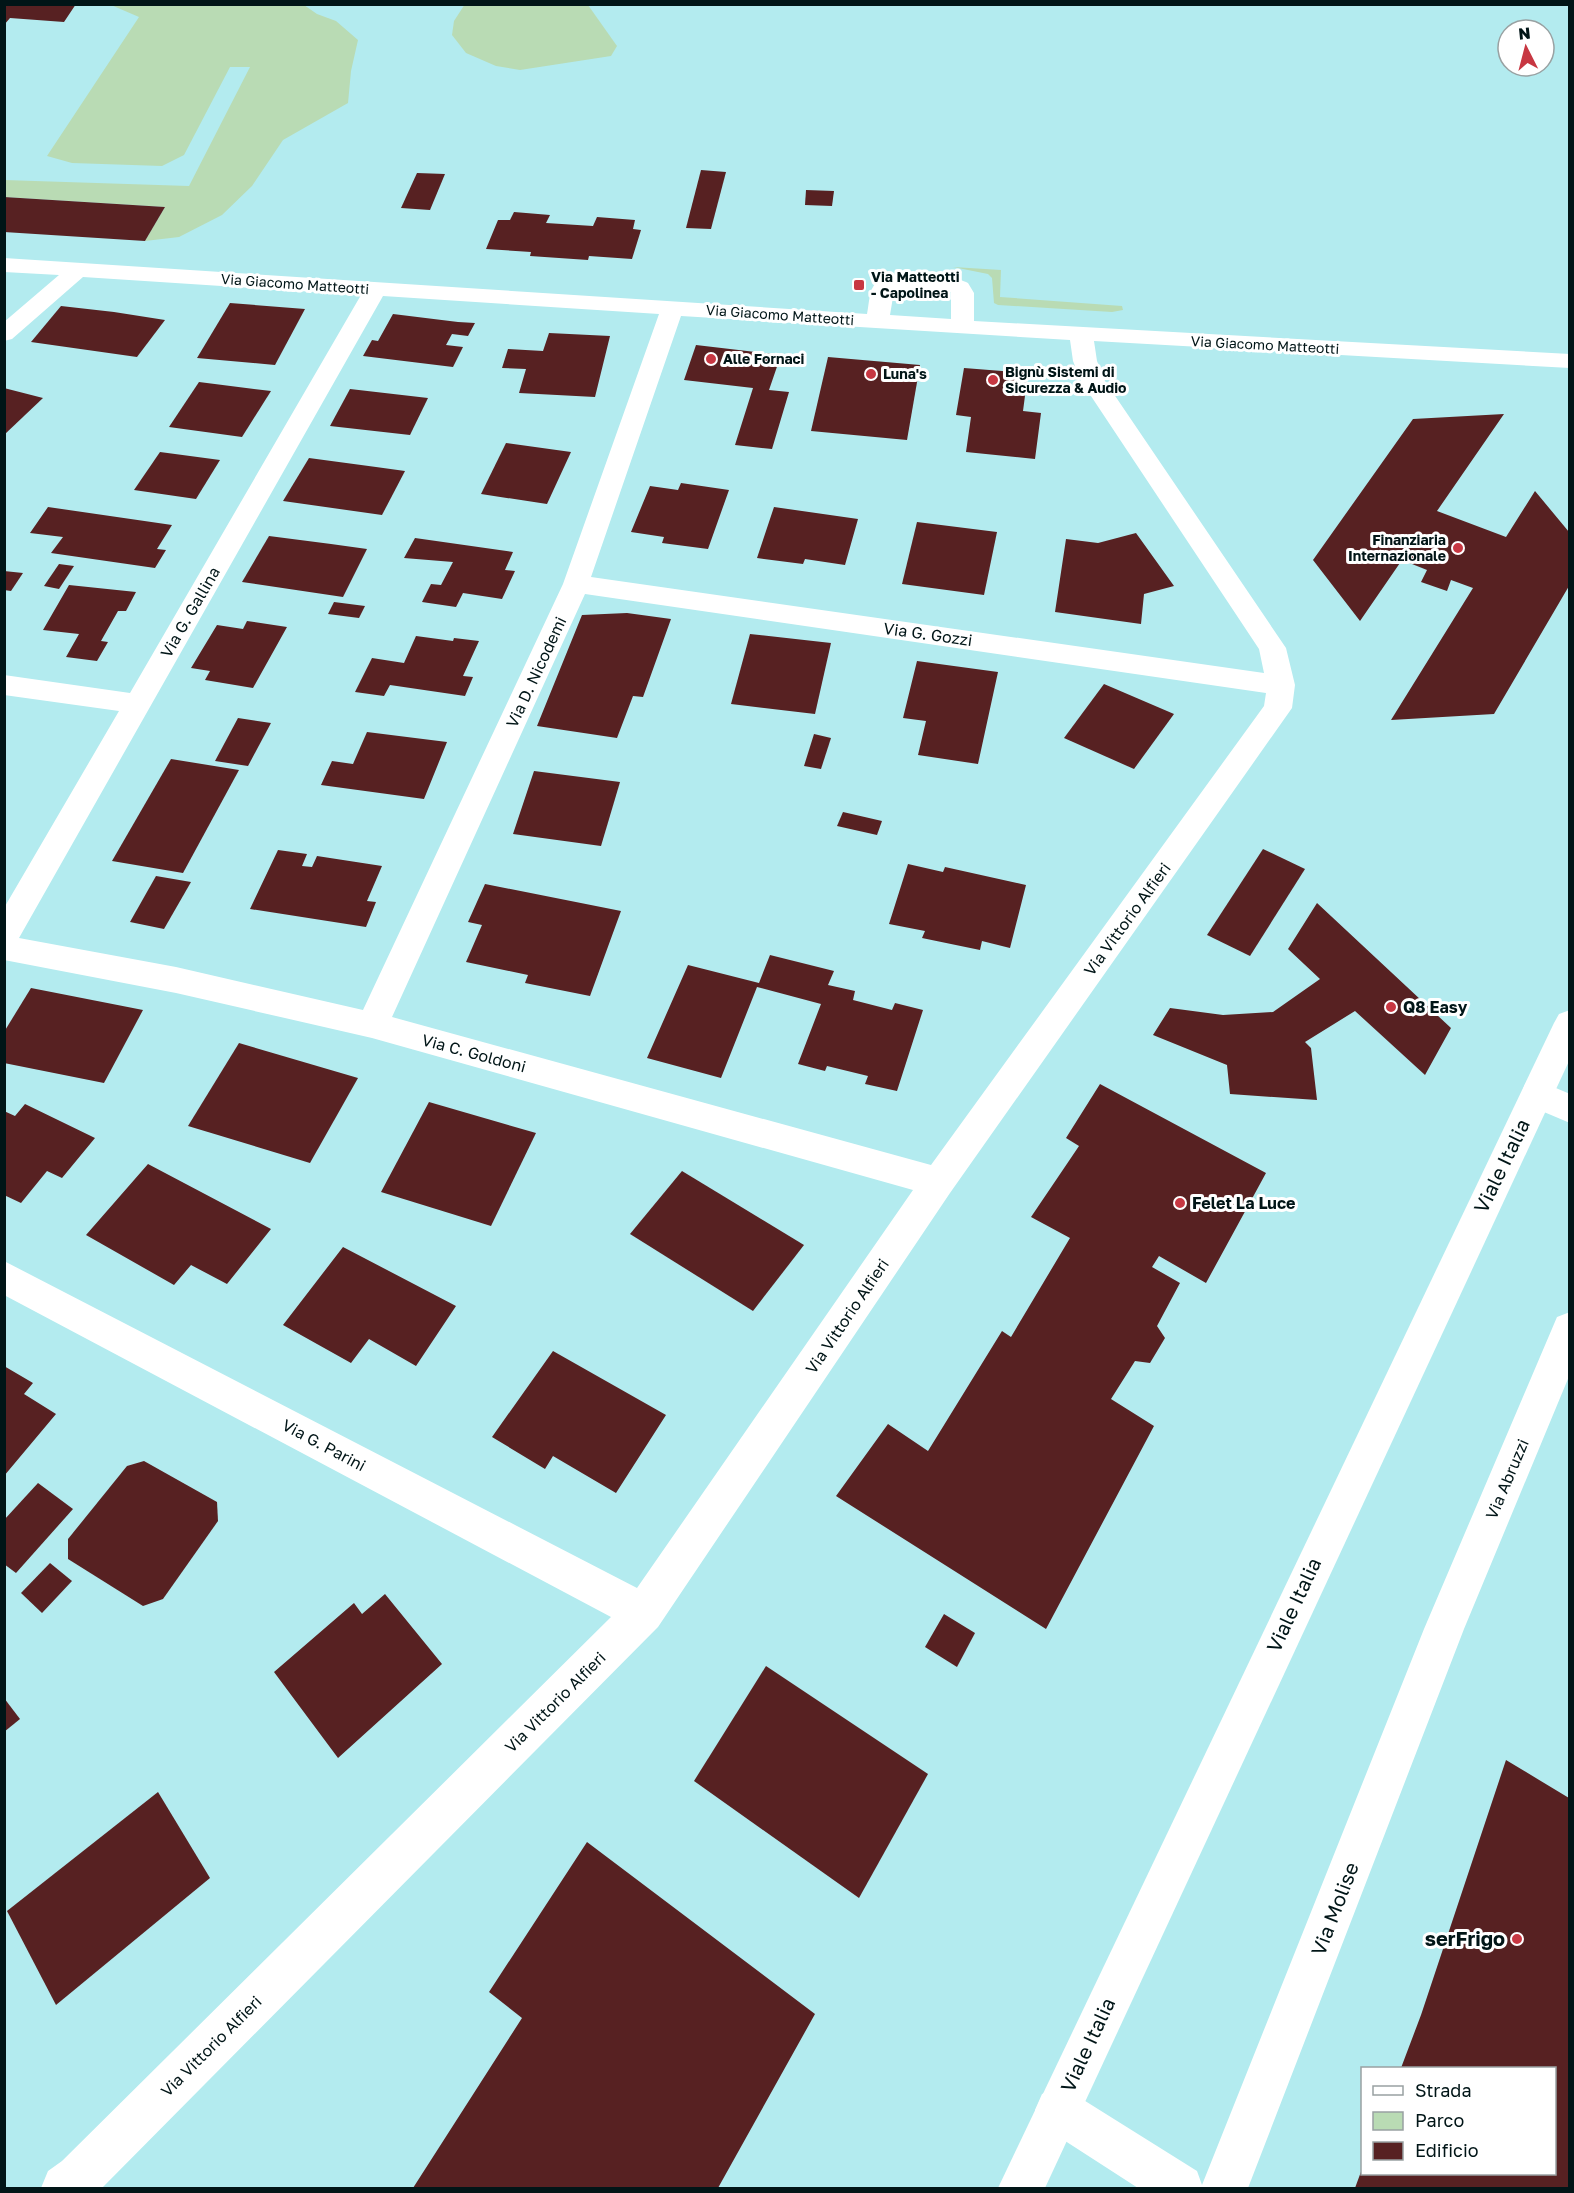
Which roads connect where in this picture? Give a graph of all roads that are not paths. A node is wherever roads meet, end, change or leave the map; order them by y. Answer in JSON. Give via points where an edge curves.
{"nodes":[{"id":1,"x":4,"y":265,"type":"edge"},
{"id":2,"x":78,"y":270,"type":"junction"},
{"id":3,"x":376,"y":289,"type":"junction"},
{"id":4,"x":672,"y":308,"type":"junction"},
{"id":5,"x":878,"y":322,"type":"junction"},
{"id":6,"x":962,"y":327,"type":"junction"},
{"id":7,"x":4,"y":334,"type":"edge"},
{"id":8,"x":1081,"y":334,"type":"junction"},
{"id":9,"x":1565,"y":362,"type":"edge"},
{"id":10,"x":576,"y":584,"type":"junction"},
{"id":11,"x":1281,"y":685,"type":"junction"},
{"id":12,"x":4,"y":686,"type":"edge"},
{"id":13,"x":138,"y":704,"type":"junction"},
{"id":14,"x":4,"y":936,"type":"edge"},
{"id":15,"x":4,"y":948,"type":"edge"},
{"id":16,"x":372,"y":1025,"type":"junction"},
{"id":17,"x":1567,"y":1034,"type":"edge"},
{"id":18,"x":1553,"y":1101,"type":"edge"},
{"id":19,"x":938,"y":1182,"type":"junction"},
{"id":20,"x":4,"y":1277,"type":"edge"},
{"id":21,"x":1569,"y":1329,"type":"edge"},
{"id":22,"x":644,"y":1612,"type":"junction"},
{"id":23,"x":1444,"y":1629,"type":"joint"},
{"id":24,"x":1058,"y":2110,"type":"junction"},
{"id":25,"x":65,"y":2188,"type":"edge"},
{"id":26,"x":1021,"y":2188,"type":"edge"},
{"id":27,"x":1180,"y":2188,"type":"edge"},
{"id":28,"x":1225,"y":2188,"type":"edge"}],
"edges":[{"from":1,"to":2,"type":"street","name":"Via Giacomo Matteotti"},
{"from":2,"to":3,"type":"street","name":"Via Giacomo Matteotti"},
{"from":2,"to":7,"type":"street"},
{"from":3,"to":4,"type":"street","name":"Via Giacomo Matteotti"},
{"from":3,"to":13,"type":"street","name":"Via G. Gallina"},
{"from":4,"to":5,"type":"street","name":"Via Giacomo Matteotti"},
{"from":4,"to":10,"type":"street","name":"Via D. Nicodemi"},
{"from":5,"to":6,"type":"street","name":"Via Giacomo Matteotti"},
{"from":5,"to":6,"type":"street","via":[[883,288],[901,281],[954,285],[962,290]]},
{"from":6,"to":8,"type":"street","name":"Via Giacomo Matteotti"},
{"from":8,"to":9,"type":"street","name":"Via Giacomo Matteotti"},
{"from":8,"to":11,"type":"street","name":"Via Vittorio Alfieri","via":[[1093,381],[1272,648]]},
{"from":10,"to":11,"type":"street","name":"Via G. Gozzi"},
{"from":10,"to":16,"type":"street","name":"Via D. Nicodemi"},
{"from":11,"to":19,"type":"street","name":"Via Vittorio Alfieri","via":[[1278,708],[1265,727]]},
{"from":12,"to":13,"type":"street"},
{"from":13,"to":14,"type":"street","name":"Via G. Gallina"},
{"from":15,"to":16,"type":"street","name":"Via C. Goldoni","via":[[176,980]]},
{"from":16,"to":19,"type":"street","name":"Via C. Goldoni"},
{"from":17,"to":18,"type":"street","name":"Viale Italia"},
{"from":18,"to":24,"type":"street","name":"Viale Italia","via":[[1461,1250]]},
{"from":19,"to":22,"type":"street","name":"Via Vittorio Alfieri"},
{"from":20,"to":22,"type":"street","name":"Via G. Parini"},
{"from":21,"to":23,"type":"street","name":"Via Abruzzi"},
{"from":22,"to":25,"type":"street","name":"Via Vittorio Alfieri"},
{"from":23,"to":28,"type":"street","name":"Via Molise"},
{"from":24,"to":26,"type":"street","name":"Viale Italia"},
{"from":24,"to":27,"type":"street"}]}
